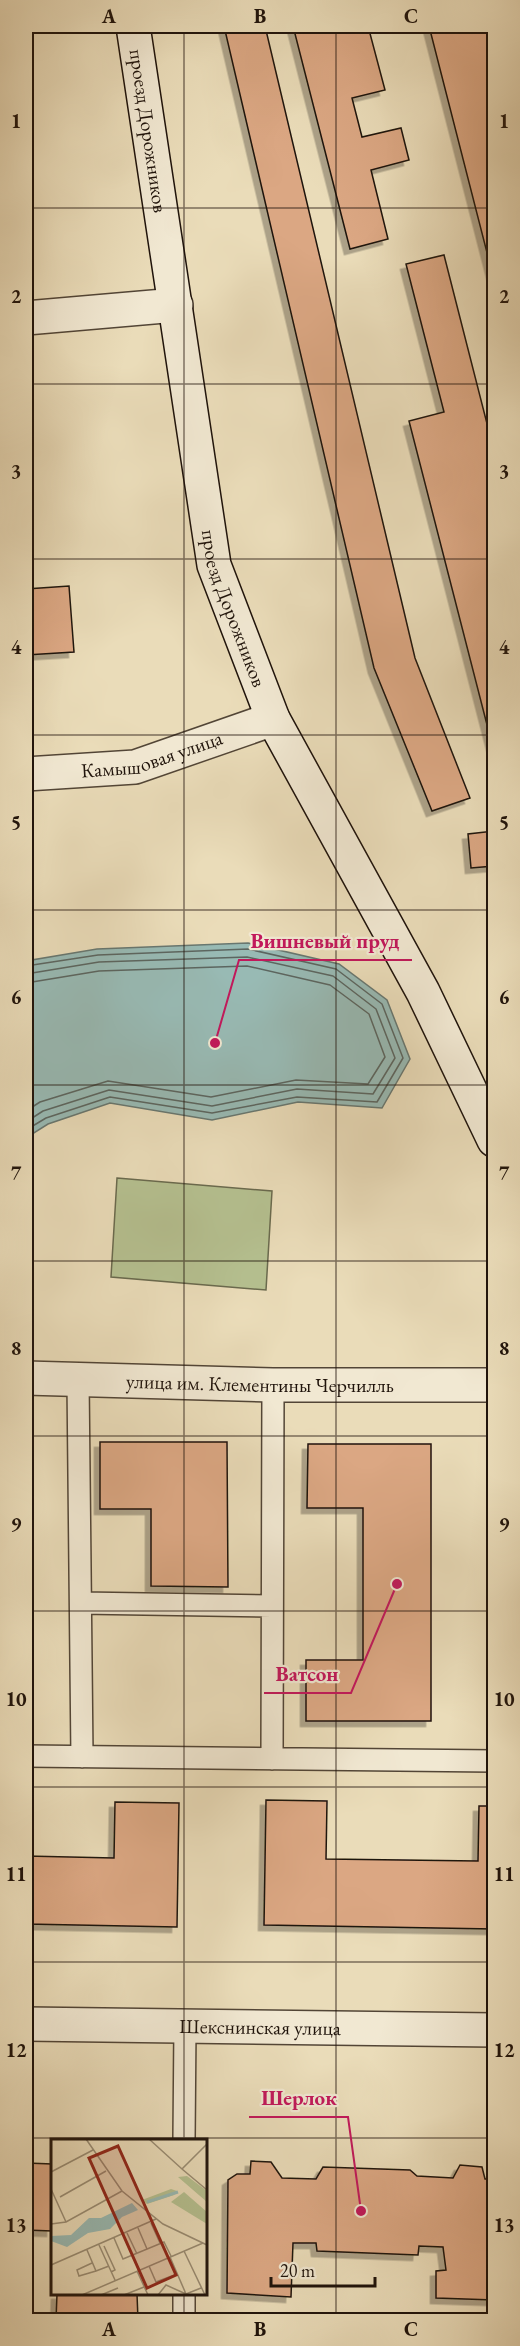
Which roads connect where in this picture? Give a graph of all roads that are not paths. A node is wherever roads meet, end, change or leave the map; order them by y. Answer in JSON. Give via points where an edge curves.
{"nodes":[{"id":1,"x":133,"y":26,"type":"edge"},
{"id":2,"x":176,"y":305,"type":"junction"},
{"id":3,"x":26,"y":318,"type":"edge"},
{"id":4,"x":273,"y":719,"type":"junction"},
{"id":5,"x":26,"y":774,"type":"edge"},
{"id":6,"x":495,"y":1140,"type":"edge"},
{"id":7,"x":26,"y":1378,"type":"edge"},
{"id":8,"x":78,"y":1380,"type":"junction"},
{"id":9,"x":273,"y":1385,"type":"junction"},
{"id":10,"x":495,"y":1385,"type":"edge"},
{"id":11,"x":81,"y":1603,"type":"junction"},
{"id":12,"x":272,"y":1606,"type":"junction"},
{"id":13,"x":26,"y":1756,"type":"edge"},
{"id":14,"x":82,"y":1758,"type":"junction"},
{"id":15,"x":272,"y":1759,"type":"junction"},
{"id":16,"x":495,"y":1761,"type":"edge"},
{"id":17,"x":26,"y":2024,"type":"edge"},
{"id":18,"x":185,"y":2026,"type":"junction"},
{"id":19,"x":495,"y":2030,"type":"edge"},
{"id":20,"x":184,"y":2139,"type":"edge"},
{"id":21,"x":184,"y":2295,"type":"edge"},
{"id":22,"x":184,"y":2320,"type":"edge"}],
"edges":[{"from":1,"to":2,"type":"street","name":"проезд Дорожников"},
{"from":2,"to":3,"type":"street"},
{"from":2,"to":4,"type":"street","name":"проезд Дорожников","via":[[214,565]]},
{"from":4,"to":5,"type":"street","name":"Камышовая улица","via":[[135,766]]},
{"from":4,"to":6,"type":"street","name":"проезд Дорожников","via":[[423,992]]},
{"from":7,"to":8,"type":"street","name":"улица им. Клементины Черчилль"},
{"from":8,"to":9,"type":"street","name":"улица им. Клементины Черчилль"},
{"from":8,"to":11,"type":"lane"},
{"from":9,"to":10,"type":"street","name":"улица им. Клементины Черчилль"},
{"from":9,"to":12,"type":"lane"},
{"from":11,"to":12,"type":"lane"},
{"from":11,"to":14,"type":"lane"},
{"from":12,"to":15,"type":"lane"},
{"from":13,"to":14,"type":"lane"},
{"from":14,"to":15,"type":"lane"},
{"from":15,"to":16,"type":"lane"},
{"from":17,"to":18,"type":"street","name":"Шекснинская улица"},
{"from":18,"to":19,"type":"street","name":"Шекснинская улица"},
{"from":18,"to":20,"type":"lane"},
{"from":21,"to":22,"type":"lane"}]}
